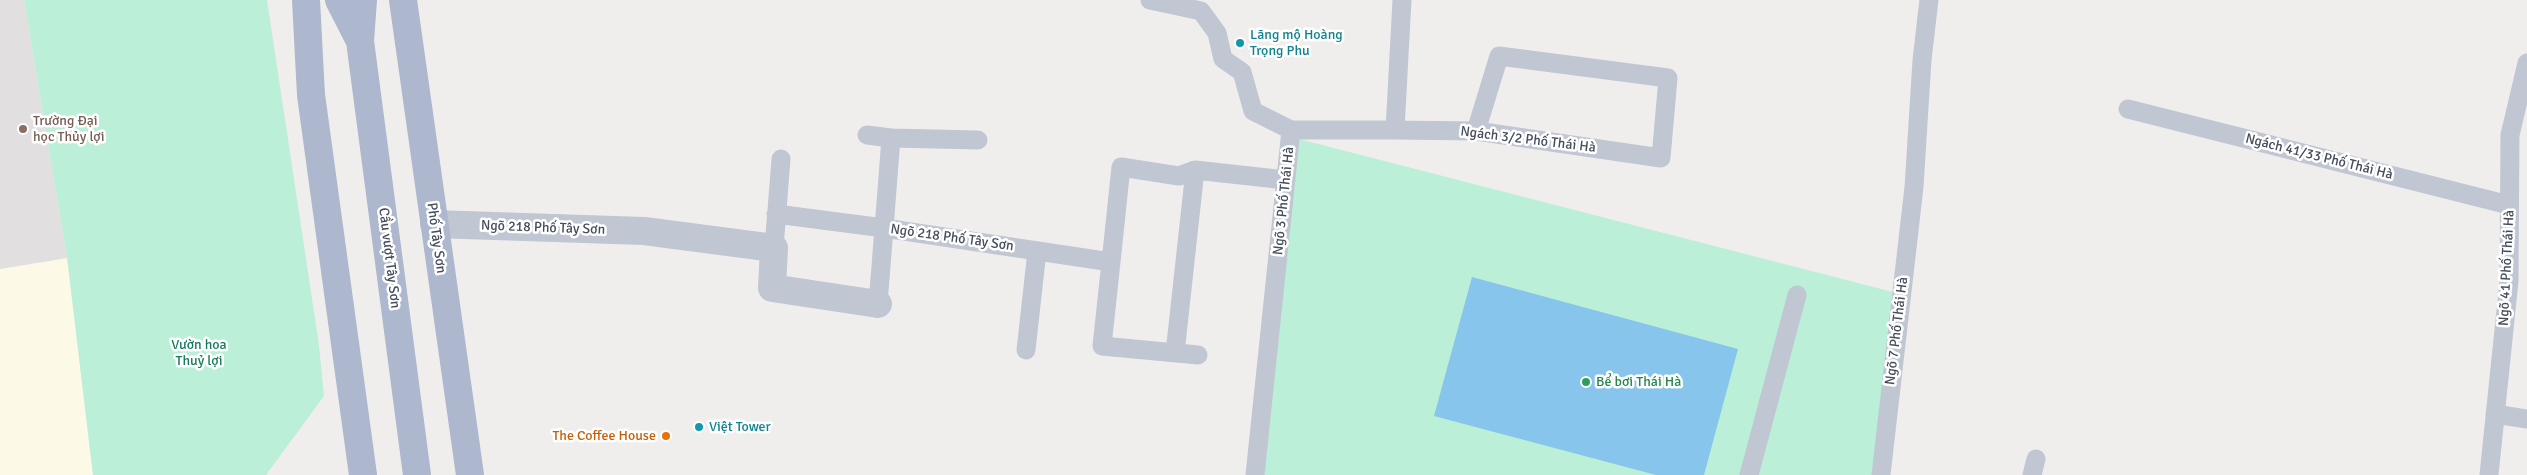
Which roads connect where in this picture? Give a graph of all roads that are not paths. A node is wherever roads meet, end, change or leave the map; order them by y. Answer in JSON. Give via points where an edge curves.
{"nodes":[{"id":1,"x":306,"y":0,"type":"edge"},
{"id":2,"x":339,"y":0,"type":"edge"},
{"id":3,"x":363,"y":0,"type":"edge"},
{"id":4,"x":403,"y":0,"type":"edge"},
{"id":5,"x":1150,"y":0,"type":"edge"},
{"id":6,"x":1402,"y":0,"type":"edge"},
{"id":7,"x":1929,"y":0,"type":"edge"},
{"id":8,"x":1201,"y":5,"type":"edge"},
{"id":9,"x":360,"y":41,"type":"junction"},
{"id":10,"x":2527,"y":63,"type":"edge"},
{"id":11,"x":2128,"y":109,"type":"dead end"},
{"id":12,"x":1292,"y":130,"type":"junction"},
{"id":13,"x":1395,"y":130,"type":"junction"},
{"id":14,"x":1476,"y":131,"type":"junction"},
{"id":15,"x":867,"y":135,"type":"dead end"},
{"id":16,"x":891,"y":138,"type":"junction"},
{"id":17,"x":978,"y":140,"type":"dead end"},
{"id":18,"x":781,"y":158,"type":"dead end"},
{"id":19,"x":1195,"y":170,"type":"junction"},
{"id":20,"x":1286,"y":180,"type":"junction"},
{"id":21,"x":2510,"y":205,"type":"junction"},
{"id":22,"x":776,"y":214,"type":"junction"},
{"id":23,"x":434,"y":224,"type":"junction"},
{"id":24,"x":884,"y":228,"type":"junction"},
{"id":25,"x":774,"y":248,"type":"junction"},
{"id":26,"x":1037,"y":251,"type":"junction"},
{"id":27,"x":1111,"y":262,"type":"junction"},
{"id":28,"x":1798,"y":295,"type":"dead end"},
{"id":29,"x":878,"y":304,"type":"joint"},
{"id":30,"x":1026,"y":350,"type":"dead end"},
{"id":31,"x":1175,"y":353,"type":"junction"},
{"id":32,"x":1198,"y":355,"type":"dead end"},
{"id":33,"x":2495,"y":414,"type":"junction"},
{"id":34,"x":2527,"y":419,"type":"edge"},
{"id":35,"x":363,"y":475,"type":"edge"},
{"id":36,"x":417,"y":475,"type":"edge"},
{"id":37,"x":470,"y":475,"type":"edge"},
{"id":38,"x":1255,"y":475,"type":"edge"},
{"id":39,"x":1749,"y":475,"type":"edge"},
{"id":40,"x":1881,"y":475,"type":"edge"},
{"id":41,"x":2489,"y":475,"type":"edge"}],
"edges":[{"from":1,"to":35,"type":"main road","via":[[311,94]]},
{"from":2,"to":9,"type":"main road"},
{"from":3,"to":9,"type":"main road"},
{"from":4,"to":23,"type":"main road","name":"Phố Tây Sơn"},
{"from":5,"to":8,"type":"lane"},
{"from":6,"to":13,"type":"lane"},
{"from":7,"to":40,"type":"lane","name":"Ngõ 7 Phố Thái Hà","via":[[1914,187]]},
{"from":8,"to":12,"type":"lane","via":[[1217,33],[1222,59],[1242,72],[1253,112]]},
{"from":9,"to":36,"type":"main road","name":"Cầu vượt Tây Sơn"},
{"from":10,"to":21,"type":"lane","name":"Ngõ 41 Phố Thái Hà","via":[[2510,135]]},
{"from":11,"to":21,"type":"lane","name":"Ngách 41/33 Phố Thái Hà"},
{"from":12,"to":13,"type":"lane","name":"Ngõ 3 Phố Thái Hà"},
{"from":12,"to":20,"type":"lane","name":"Ngõ 3 Phố Thái Hà"},
{"from":13,"to":14,"type":"lane","name":"Ngách 3/2 Phố Thái Hà"},
{"from":14,"to":14,"type":"lane","name":"Ngách 3/2 Phố Thái Hà","via":[[1661,158],[1668,78],[1499,56]]},
{"from":15,"to":16,"type":"lane"},
{"from":16,"to":17,"type":"lane"},
{"from":16,"to":24,"type":"lane"},
{"from":18,"to":22,"type":"lane"},
{"from":19,"to":20,"type":"lane"},
{"from":19,"to":27,"type":"lane","via":[[1179,176],[1121,167]]},
{"from":19,"to":31,"type":"lane"},
{"from":20,"to":38,"type":"lane","name":"Ngõ 3 Phố Thái Hà"},
{"from":21,"to":33,"type":"lane","name":"Ngõ 41 Phố Thái Hà","via":[[2509,281]]},
{"from":22,"to":24,"type":"lane"},
{"from":22,"to":25,"type":"lane"},
{"from":23,"to":25,"type":"street","name":"Ngõ 218 Phố Tây Sơn","via":[[644,231]]},
{"from":23,"to":37,"type":"main road","name":"Phố Tây Sơn"},
{"from":24,"to":26,"type":"lane","name":"Ngõ 218 Phố Tây Sơn"},
{"from":24,"to":29,"type":"lane","name":"Ngõ 218 Phố Tây Sơn"},
{"from":25,"to":29,"type":"street","name":"Ngõ 218 Phố Tây Sơn","via":[[772,288]]},
{"from":26,"to":27,"type":"lane","name":"Ngõ 218 Phố Tây Sơn"},
{"from":26,"to":30,"type":"lane"},
{"from":27,"to":31,"type":"lane","via":[[1102,346]]},
{"from":28,"to":39,"type":"lane"},
{"from":31,"to":32,"type":"lane"},
{"from":33,"to":34,"type":"lane"},
{"from":33,"to":41,"type":"lane","name":"Ngõ 41 Phố Thái Hà"}]}
